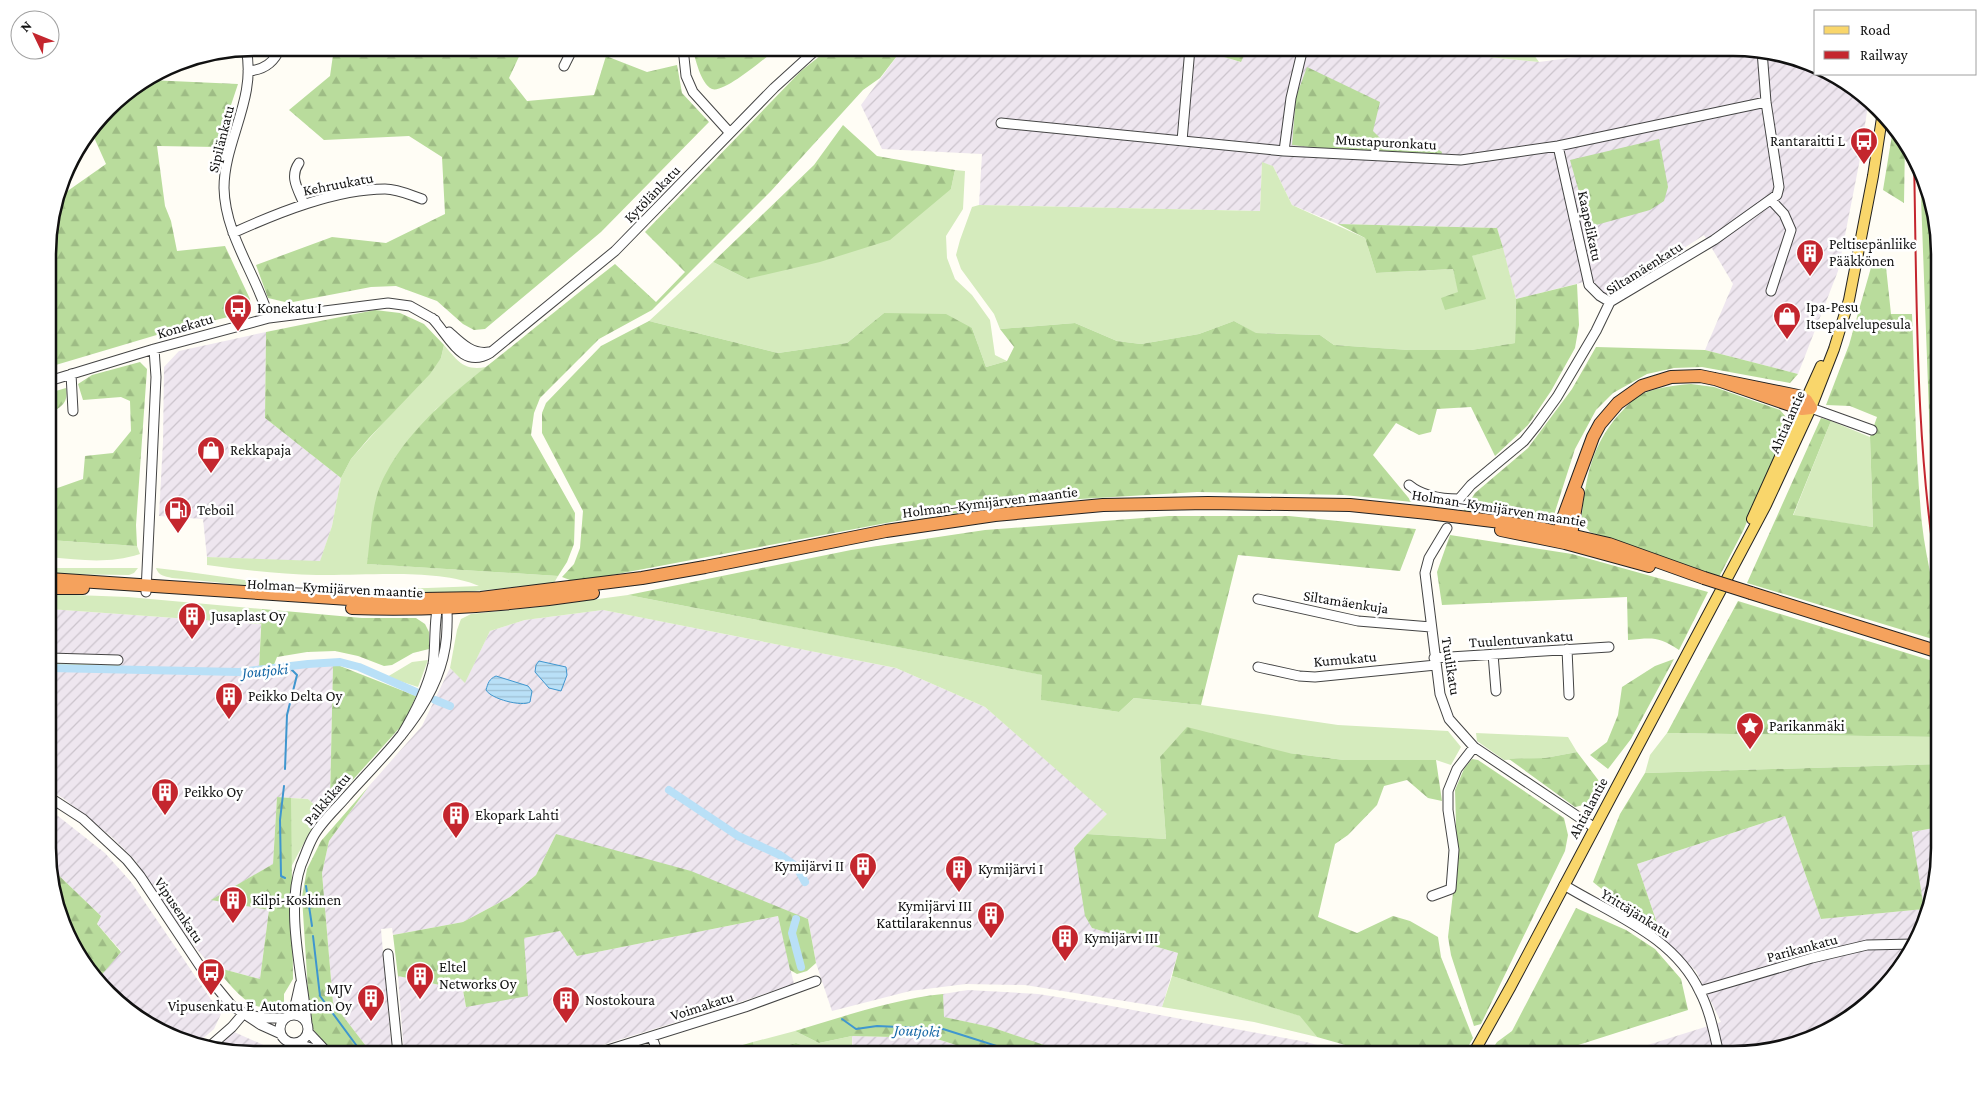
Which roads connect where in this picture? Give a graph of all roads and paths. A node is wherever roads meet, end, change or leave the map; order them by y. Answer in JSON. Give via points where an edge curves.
{"nodes":[{"id":1,"x":275,"y":56,"type":"edge"},
{"id":2,"x":570,"y":56,"type":"edge"},
{"id":3,"x":684,"y":56,"type":"edge"},
{"id":4,"x":809,"y":56,"type":"edge"},
{"id":5,"x":1189,"y":56,"type":"edge"},
{"id":6,"x":1301,"y":56,"type":"edge"},
{"id":7,"x":247,"y":57,"type":"edge"},
{"id":8,"x":1763,"y":59,"type":"edge"},
{"id":9,"x":564,"y":66,"type":"dead end"},
{"id":10,"x":248,"y":72,"type":"junction"},
{"id":11,"x":1766,"y":102,"type":"junction"},
{"id":12,"x":1001,"y":123,"type":"dead end"},
{"id":13,"x":1881,"y":123,"type":"edge"},
{"id":14,"x":730,"y":133,"type":"junction"},
{"id":15,"x":1182,"y":141,"type":"junction"},
{"id":16,"x":1558,"y":146,"type":"junction"},
{"id":17,"x":1284,"y":151,"type":"junction"},
{"id":18,"x":299,"y":163,"type":"dead end"},
{"id":19,"x":422,"y":199,"type":"dead end"},
{"id":20,"x":1771,"y":200,"type":"junction"},
{"id":21,"x":304,"y":204,"type":"junction"},
{"id":22,"x":233,"y":233,"type":"junction"},
{"id":23,"x":1771,"y":291,"type":"dead end"},
{"id":24,"x":1610,"y":302,"type":"junction"},
{"id":25,"x":269,"y":318,"type":"junction"},
{"id":26,"x":458,"y":345,"type":"joint"},
{"id":27,"x":154,"y":349,"type":"junction"},
{"id":28,"x":71,"y":374,"type":"junction"},
{"id":29,"x":56,"y":379,"type":"edge"},
{"id":30,"x":1806,"y":406,"type":"junction"},
{"id":31,"x":73,"y":411,"type":"dead end"},
{"id":32,"x":1872,"y":430,"type":"dead end"},
{"id":33,"x":1409,"y":485,"type":"dead end"},
{"id":34,"x":1447,"y":528,"type":"dead end"},
{"id":35,"x":1565,"y":537,"type":"junction"},
{"id":36,"x":56,"y":580,"type":"edge"},
{"id":37,"x":56,"y":588,"type":"edge"},
{"id":38,"x":147,"y":588,"type":"junction"},
{"id":39,"x":1258,"y":599,"type":"dead end"},
{"id":40,"x":442,"y":605,"type":"junction"},
{"id":41,"x":1430,"y":627,"type":"junction"},
{"id":42,"x":1609,"y":647,"type":"dead end"},
{"id":43,"x":1567,"y":649,"type":"junction"},
{"id":44,"x":1931,"y":650,"type":"edge"},
{"id":45,"x":1493,"y":654,"type":"junction"},
{"id":46,"x":56,"y":658,"type":"edge"},
{"id":47,"x":118,"y":660,"type":"dead end"},
{"id":48,"x":1435,"y":661,"type":"junction"},
{"id":49,"x":1258,"y":667,"type":"dead end"},
{"id":50,"x":1496,"y":691,"type":"dead end"},
{"id":51,"x":1569,"y":696,"type":"dead end"},
{"id":52,"x":1474,"y":747,"type":"junction"},
{"id":53,"x":56,"y":802,"type":"edge"},
{"id":54,"x":1595,"y":828,"type":"junction"},
{"id":55,"x":1564,"y":885,"type":"junction"},
{"id":56,"x":1432,"y":896,"type":"dead end"},
{"id":57,"x":1905,"y":945,"type":"edge"},
{"id":58,"x":388,"y":954,"type":"dead end"},
{"id":59,"x":816,"y":981,"type":"dead end"},
{"id":60,"x":300,"y":982,"type":"junction"},
{"id":61,"x":1700,"y":991,"type":"junction"},
{"id":62,"x":243,"y":1014,"type":"junction"},
{"id":63,"x":289,"y":1016,"type":"junction"},
{"id":64,"x":307,"y":1028,"type":"junction"},
{"id":65,"x":281,"y":1034,"type":"junction"},
{"id":66,"x":652,"y":1037,"type":"junction"},
{"id":67,"x":215,"y":1042,"type":"edge"},
{"id":68,"x":295,"y":1043,"type":"junction"},
{"id":69,"x":305,"y":1046,"type":"edge"},
{"id":70,"x":321,"y":1046,"type":"edge"},
{"id":71,"x":397,"y":1046,"type":"edge"},
{"id":72,"x":622,"y":1046,"type":"edge"},
{"id":73,"x":655,"y":1046,"type":"edge"},
{"id":74,"x":1477,"y":1046,"type":"edge"},
{"id":75,"x":1717,"y":1046,"type":"edge"}],
"edges":[{"from":1,"to":10,"type":"street","via":[[265,68]]},
{"from":2,"to":9,"type":"street"},
{"from":3,"to":14,"type":"street","via":[[693,92]]},
{"from":4,"to":14,"type":"street","name":"Kytölänkatu"},
{"from":5,"to":15,"type":"street"},
{"from":6,"to":17,"type":"street"},
{"from":7,"to":10,"type":"street","name":"Sipilänkatu"},
{"from":8,"to":11,"type":"street"},
{"from":10,"to":22,"type":"street","name":"Sipilänkatu","via":[[245,98],[225,167],[224,190]]},
{"from":11,"to":16,"type":"street","name":"Mustapuronkatu"},
{"from":11,"to":20,"type":"street","via":[[1779,187]]},
{"from":12,"to":15,"type":"street","name":"Mustapuronkatu"},
{"from":13,"to":30,"type":"main road","name":"Ahtialantie","via":[[1842,325]]},
{"from":14,"to":26,"type":"street","name":"Kytölänkatu","via":[[615,251],[496,348],[486,355],[472,358],[466,357]]},
{"from":15,"to":17,"type":"street","name":"Mustapuronkatu"},
{"from":16,"to":17,"type":"street","name":"Mustapuronkatu","via":[[1461,160]]},
{"from":16,"to":24,"type":"street","name":"Kaapelikatu","via":[[1589,285]]},
{"from":18,"to":21,"type":"street","via":[[293,179]]},
{"from":19,"to":21,"type":"street","name":"Kehruukatu","via":[[385,189]]},
{"from":20,"to":23,"type":"street","via":[[1784,214],[1791,230]]},
{"from":20,"to":24,"type":"street","name":"Siltamäenkatu","via":[[1714,240]]},
{"from":21,"to":22,"type":"street","name":"Kehruukatu"},
{"from":22,"to":25,"type":"street","name":"Sipilänkatu"},
{"from":24,"to":33,"type":"street","name":"Siltamäenkatu","via":[[1558,397],[1524,441],[1459,499],[1437,497],[1416,491]]},
{"from":25,"to":26,"type":"street","name":"Konekatu","via":[[388,303],[410,306],[432,318]]},
{"from":25,"to":27,"type":"street","name":"Konekatu"},
{"from":27,"to":28,"type":"street"},
{"from":27,"to":38,"type":"street","name":"Konekatu","via":[[156,376]]},
{"from":28,"to":29,"type":"street"},
{"from":28,"to":31,"type":"street"},
{"from":30,"to":32,"type":"street"},
{"from":30,"to":35,"type":"highway","via":[[1700,376],[1671,377],[1642,386],[1609,413],[1593,437],[1565,511]]},
{"from":30,"to":54,"type":"main road","name":"Ahtialantie","via":[[1766,506]]},
{"from":34,"to":41,"type":"street","name":"Tuulikatu","via":[[1426,566]]},
{"from":35,"to":40,"type":"highway","name":"Holman–Kymijärven maantie","via":[[1500,522],[1350,505],[1103,505],[994,515],[886,531],[706,568]]},
{"from":35,"to":44,"type":"highway","name":"Holman–Kymijärven maantie","bridge":true},
{"from":36,"to":38,"type":"highway","name":"Holman–Kymijärven maantie"},
{"from":37,"to":38,"type":"highway","name":"Holman–Kymijärven maantie"},
{"from":38,"to":40,"type":"highway","name":"Holman–Kymijärven maantie"},
{"from":39,"to":41,"type":"street","name":"Siltamäenkuja","via":[[1358,620]]},
{"from":40,"to":60,"type":"street","name":"Palkkikatu","via":[[430,677],[419,705],[401,736],[323,822],[313,836],[300,867],[295,918]]},
{"from":41,"to":48,"type":"street","name":"Tuulikatu"},
{"from":42,"to":43,"type":"street","name":"Tuulentuvankatu"},
{"from":43,"to":45,"type":"street","name":"Tuulentuvankatu"},
{"from":43,"to":51,"type":"street"},
{"from":45,"to":48,"type":"street","name":"Tuulentuvankatu"},
{"from":45,"to":50,"type":"street"},
{"from":46,"to":47,"type":"street"},
{"from":48,"to":49,"type":"street","name":"Kumukatu","via":[[1315,677]]},
{"from":48,"to":52,"type":"street","name":"Tuulikatu","via":[[1440,694],[1449,719]]},
{"from":52,"to":54,"type":"street","name":"Tuulikatu"},
{"from":52,"to":56,"type":"street","via":[[1458,769],[1448,791],[1454,850],[1450,889]]},
{"from":53,"to":62,"type":"street","name":"Vipusenkatu","via":[[83,819],[127,860],[204,972],[231,1005]]},
{"from":54,"to":55,"type":"main road","name":"Ahtialantie"},
{"from":55,"to":61,"type":"street","name":"Yrittäjänkatu","via":[[1662,943],[1685,968]]},
{"from":55,"to":74,"type":"main road","name":"Ahtialantie"},
{"from":57,"to":61,"type":"street","name":"Parikankatu","via":[[1858,948],[1812,958]]},
{"from":58,"to":71,"type":"street"},
{"from":59,"to":66,"type":"street","name":"Voimakatu"},
{"from":60,"to":63,"type":"street"},
{"from":60,"to":64,"type":"street"},
{"from":61,"to":75,"type":"street","name":"Yrittäjänkatu"},
{"from":62,"to":63,"type":"street","via":[[266,1018]]},
{"from":62,"to":65,"type":"street"},
{"from":62,"to":67,"type":"street"},
{"from":63,"to":64,"type":"street","via":[[302,1017]]},
{"from":63,"to":65,"type":"street","via":[[281,1025]]},
{"from":64,"to":68,"type":"street","via":[[303,1040]]},
{"from":64,"to":70,"type":"street"},
{"from":65,"to":68,"type":"street"},
{"from":66,"to":72,"type":"street","name":"Voimakatu"},
{"from":66,"to":73,"type":"street"},
{"from":68,"to":69,"type":"street"}]}
